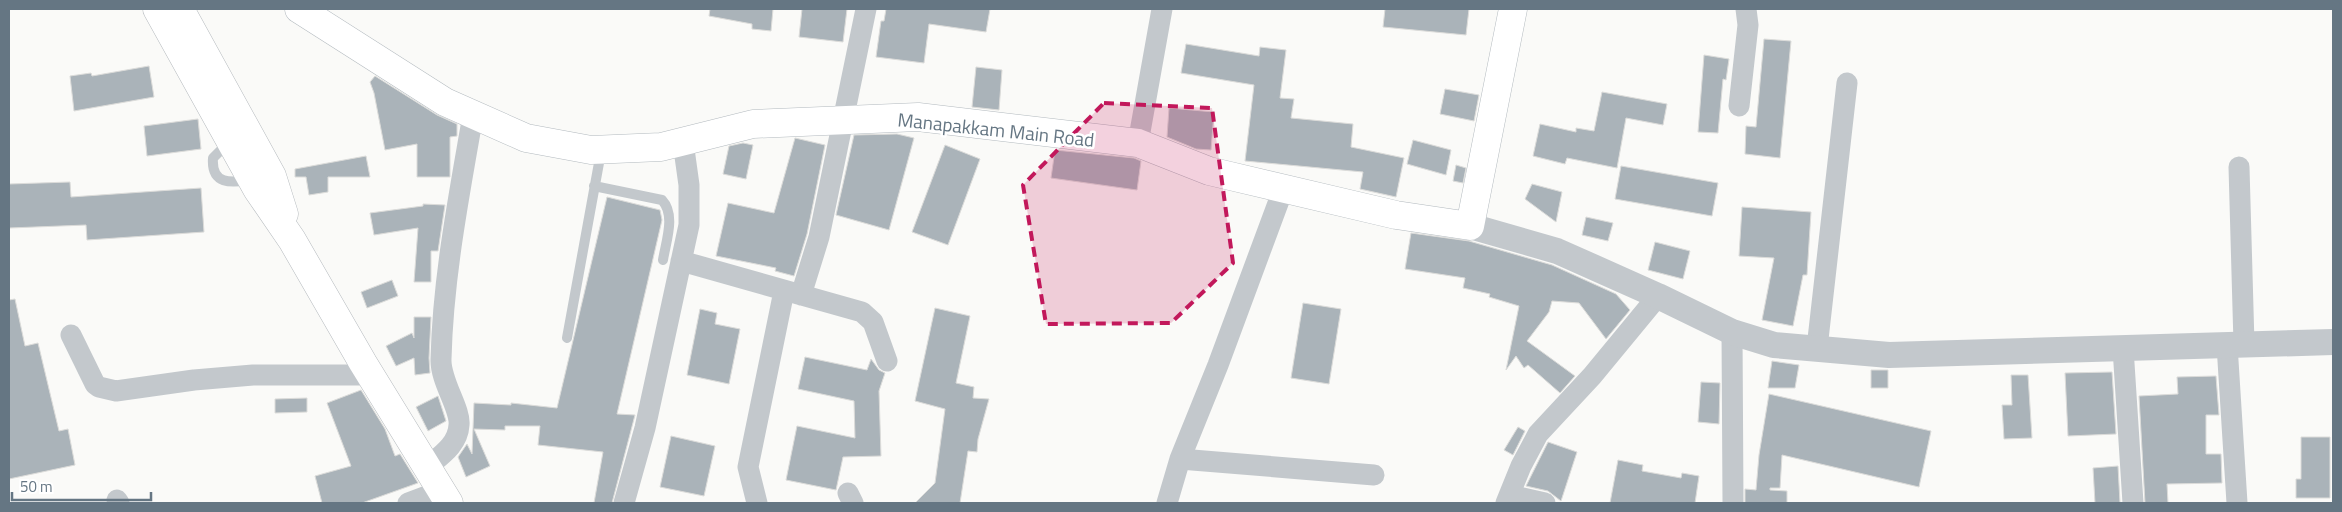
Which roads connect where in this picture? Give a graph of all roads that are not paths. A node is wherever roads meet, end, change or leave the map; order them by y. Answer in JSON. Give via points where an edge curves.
{"nodes":[{"id":1,"x":157,"y":9,"type":"edge"},
{"id":2,"x":180,"y":9,"type":"edge"},
{"id":3,"x":298,"y":9,"type":"edge"},
{"id":4,"x":866,"y":9,"type":"edge"},
{"id":5,"x":1162,"y":9,"type":"edge"},
{"id":6,"x":1513,"y":9,"type":"edge"},
{"id":7,"x":1746,"y":9,"type":"edge"},
{"id":8,"x":1847,"y":83,"type":"dead end"},
{"id":9,"x":1739,"y":106,"type":"dead end"},
{"id":10,"x":473,"y":115,"type":"junction"},
{"id":11,"x":841,"y":119,"type":"junction"},
{"id":12,"x":683,"y":142,"type":"junction"},
{"id":13,"x":1138,"y":144,"type":"junction"},
{"id":14,"x":601,"y":150,"type":"junction"},
{"id":15,"x":2239,"y":167,"type":"dead end"},
{"id":16,"x":594,"y":186,"type":"junction"},
{"id":17,"x":1284,"y":187,"type":"junction"},
{"id":18,"x":1470,"y":226,"type":"junction"},
{"id":19,"x":292,"y":240,"type":"junction"},
{"id":20,"x":672,"y":260,"type":"junction"},
{"id":21,"x":793,"y":293,"type":"junction"},
{"id":22,"x":1658,"y":296,"type":"junction"},
{"id":23,"x":1732,"y":332,"type":"junction"},
{"id":24,"x":70,"y":335,"type":"dead end"},
{"id":25,"x":567,"y":338,"type":"dead end"},
{"id":26,"x":2333,"y":342,"type":"edge"},
{"id":27,"x":2236,"y":345,"type":"junction"},
{"id":28,"x":1817,"y":348,"type":"junction"},
{"id":29,"x":2123,"y":348,"type":"junction"},
{"id":30,"x":887,"y":361,"type":"dead end"},
{"id":31,"x":371,"y":376,"type":"junction"},
{"id":32,"x":1180,"y":460,"type":"junction"},
{"id":33,"x":1374,"y":475,"type":"dead end"},
{"id":34,"x":439,"y":487,"type":"edge"},
{"id":35,"x":1508,"y":499,"type":"edge"},
{"id":36,"x":408,"y":503,"type":"edge"},
{"id":37,"x":624,"y":503,"type":"edge"},
{"id":38,"x":757,"y":503,"type":"edge"},
{"id":39,"x":1167,"y":503,"type":"edge"},
{"id":40,"x":1545,"y":503,"type":"edge"},
{"id":41,"x":1733,"y":503,"type":"edge"},
{"id":42,"x":2132,"y":503,"type":"edge"},
{"id":43,"x":2237,"y":503,"type":"edge"}],
"edges":[{"from":1,"to":19,"type":"main road","via":[[251,180]]},
{"from":2,"to":19,"type":"main road","via":[[272,176]]},
{"from":3,"to":10,"type":"main road","name":"Manapakkam Main Road","via":[[445,102]]},
{"from":4,"to":11,"type":"street"},
{"from":5,"to":13,"type":"street"},
{"from":6,"to":18,"type":"main road"},
{"from":7,"to":9,"type":"street","via":[[1748,25]]},
{"from":8,"to":28,"type":"street"},
{"from":10,"to":14,"type":"main road","name":"Manapakkam Main Road","via":[[526,138]]},
{"from":10,"to":34,"type":"street","via":[[443,304],[441,362],[460,426]]},
{"from":11,"to":12,"type":"main road","name":"Manapakkam Main Road","via":[[753,124]]},
{"from":11,"to":13,"type":"main road","name":"Manapakkam Main Road","via":[[918,117]]},
{"from":11,"to":21,"type":"street","via":[[819,237]]},
{"from":12,"to":14,"type":"main road","name":"Manapakkam Main Road","via":[[660,147]]},
{"from":12,"to":20,"type":"street","via":[[689,185],[689,224]]},
{"from":13,"to":17,"type":"main road","name":"Manapakkam Main Road","via":[[1209,171]]},
{"from":14,"to":16,"type":"lane"},
{"from":15,"to":27,"type":"street"},
{"from":16,"to":20,"type":"lane","via":[[662,200],[668,206],[670,216]]},
{"from":16,"to":25,"type":"lane"},
{"from":17,"to":18,"type":"main road","name":"Manapakkam Main Road","via":[[1396,215]]},
{"from":17,"to":32,"type":"street"},
{"from":18,"to":22,"type":"street","via":[[1558,251]]},
{"from":19,"to":31,"type":"main road"},
{"from":20,"to":21,"type":"street"},
{"from":20,"to":37,"type":"street","via":[[645,428]]},
{"from":21,"to":30,"type":"street","via":[[862,312],[873,322]]},
{"from":21,"to":38,"type":"street","via":[[748,467]]},
{"from":22,"to":23,"type":"street"},
{"from":22,"to":35,"type":"street","via":[[1592,376],[1538,434]]},
{"from":23,"to":28,"type":"street","via":[[1774,345]]},
{"from":23,"to":41,"type":"street"},
{"from":24,"to":31,"type":"street","via":[[95,384],[107,390],[253,375]]},
{"from":26,"to":27,"type":"street"},
{"from":27,"to":29,"type":"street"},
{"from":27,"to":43,"type":"street"},
{"from":28,"to":29,"type":"street","via":[[1889,355]]},
{"from":29,"to":42,"type":"street"},
{"from":31,"to":34,"type":"main road"},
{"from":32,"to":33,"type":"street"},
{"from":32,"to":39,"type":"street"},
{"from":34,"to":36,"type":"street"},
{"from":35,"to":40,"type":"street"}]}
